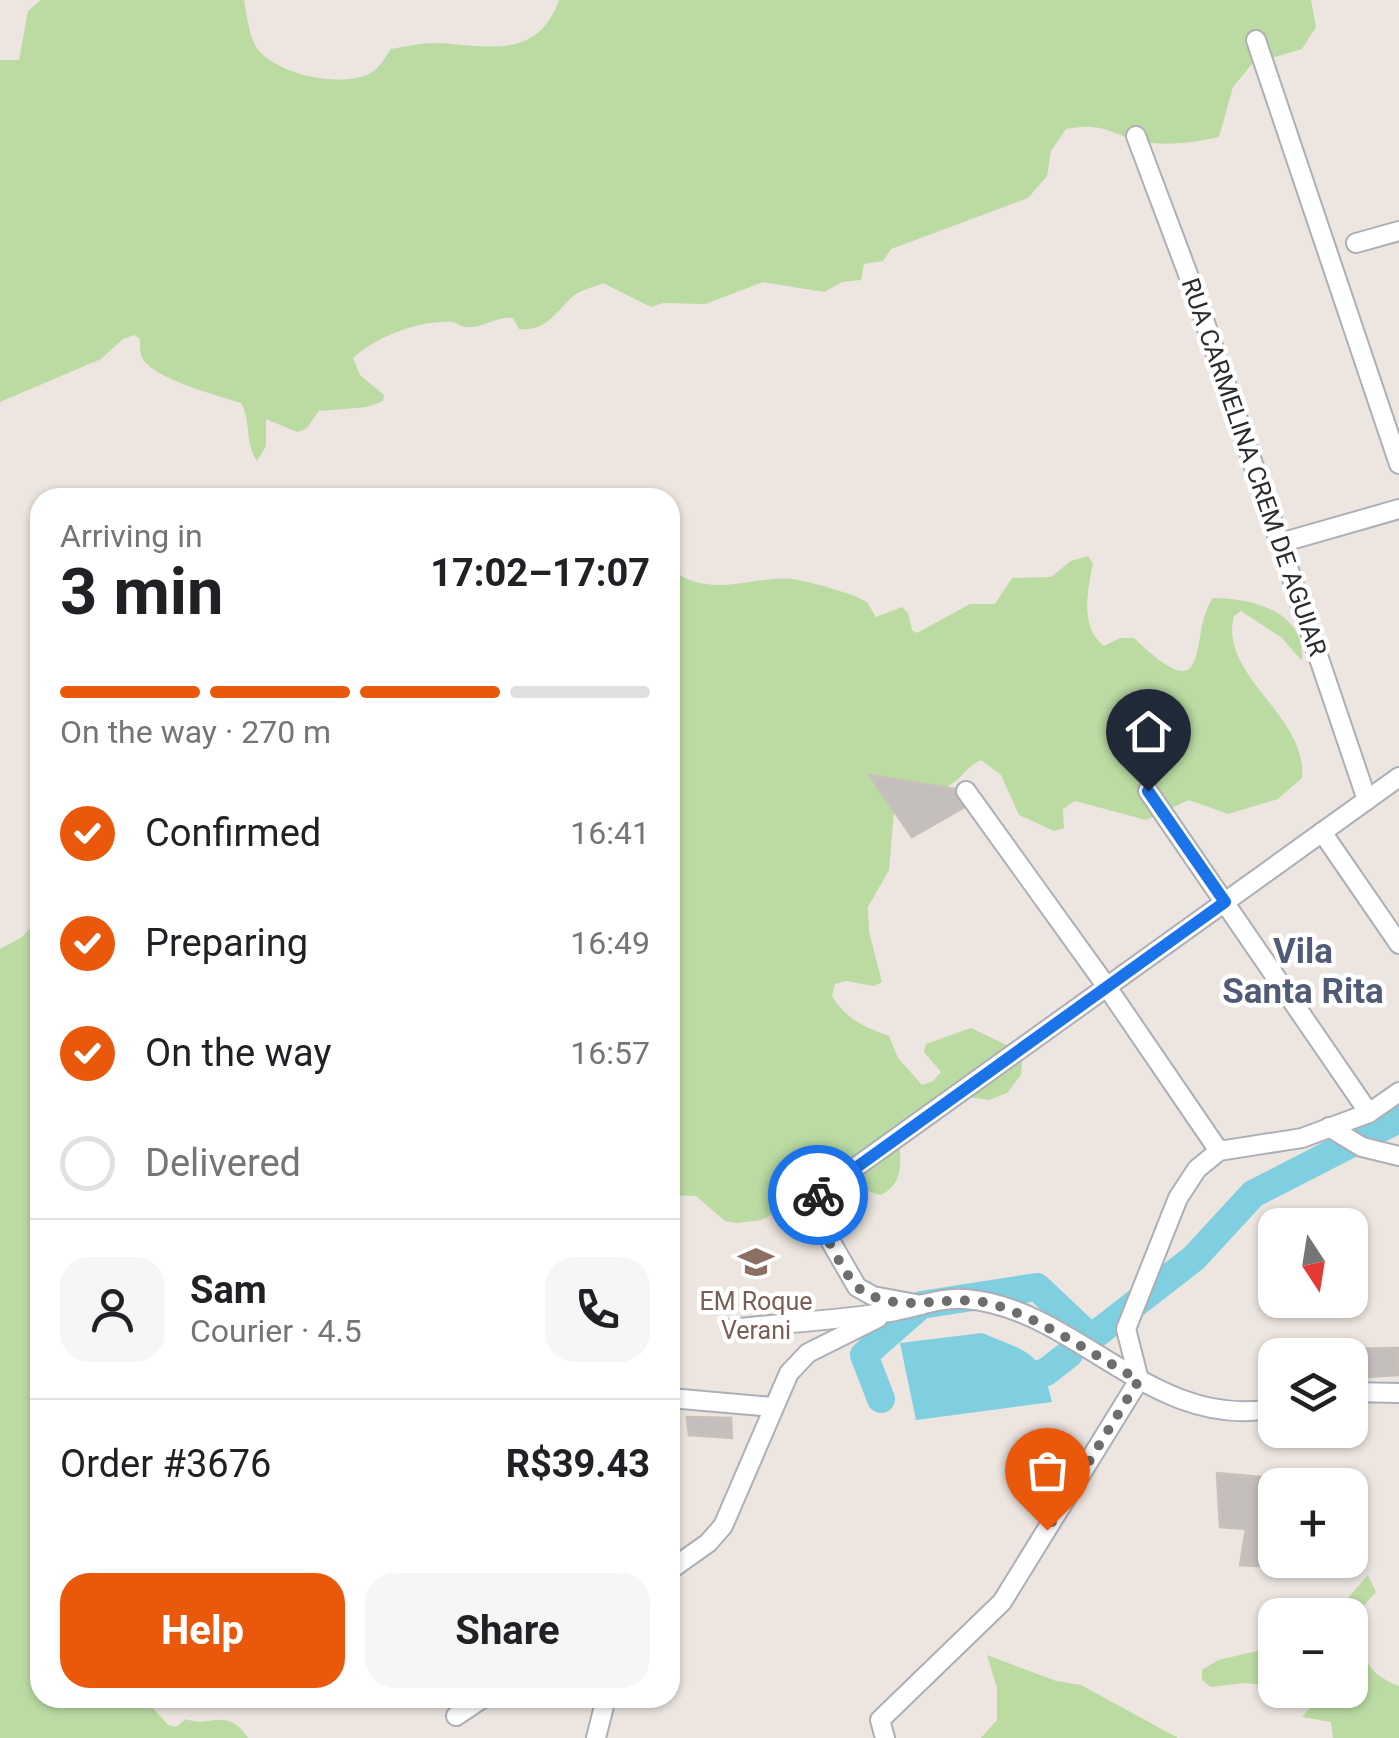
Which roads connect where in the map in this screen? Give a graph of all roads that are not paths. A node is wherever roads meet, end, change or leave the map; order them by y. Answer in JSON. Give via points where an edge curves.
{"nodes":[{"id":1,"x":1256,"y":40,"type":"dead end"},
{"id":2,"x":1136,"y":136,"type":"dead end"},
{"id":3,"x":1399,"y":231,"type":"edge"},
{"id":4,"x":1356,"y":243,"type":"dead end"},
{"id":5,"x":1399,"y":464,"type":"edge"},
{"id":6,"x":1399,"y":508,"type":"edge"},
{"id":7,"x":1280,"y":544,"type":"junction"},
{"id":8,"x":1399,"y":777,"type":"edge"},
{"id":9,"x":966,"y":791,"type":"dead end"},
{"id":10,"x":1148,"y":791,"type":"dead end"},
{"id":11,"x":1367,"y":800,"type":"junction"},
{"id":12,"x":1322,"y":832,"type":"junction"},
{"id":13,"x":1225,"y":902,"type":"junction"},
{"id":14,"x":1399,"y":944,"type":"edge"},
{"id":15,"x":1108,"y":987,"type":"junction"},
{"id":16,"x":1399,"y":1092,"type":"edge"},
{"id":17,"x":1369,"y":1113,"type":"junction"},
{"id":18,"x":1328,"y":1127,"type":"junction"},
{"id":19,"x":1219,"y":1150,"type":"junction"},
{"id":20,"x":1399,"y":1156,"type":"edge"},
{"id":21,"x":922,"y":1305,"type":"junction"},
{"id":22,"x":892,"y":1312,"type":"junction"},
{"id":23,"x":731,"y":1329,"type":"dead end"},
{"id":24,"x":1139,"y":1380,"type":"junction"},
{"id":25,"x":1368,"y":1392,"type":"edge"},
{"id":26,"x":1399,"y":1393,"type":"edge"},
{"id":27,"x":680,"y":1399,"type":"edge"},
{"id":28,"x":772,"y":1407,"type":"junction"},
{"id":29,"x":1258,"y":1408,"type":"edge"},
{"id":30,"x":680,"y":1563,"type":"edge"},
{"id":31,"x":468,"y":1708,"type":"edge"},
{"id":32,"x":604,"y":1708,"type":"edge"},
{"id":33,"x":456,"y":1716,"type":"dead end"},
{"id":34,"x":882,"y":1729,"type":"edge"},
{"id":35,"x":596,"y":1738,"type":"edge"}],
"edges":[{"from":1,"to":5,"type":"street"},
{"from":2,"to":7,"type":"street","name":"RUA CARMELINA CREM DE AGUIAR"},
{"from":3,"to":4,"type":"street"},
{"from":6,"to":7,"type":"street"},
{"from":7,"to":11,"type":"street","name":"RUA CARMELINA CREM DE AGUIAR"},
{"from":8,"to":11,"type":"street"},
{"from":9,"to":15,"type":"street"},
{"from":10,"to":13,"type":"street"},
{"from":11,"to":12,"type":"street"},
{"from":12,"to":13,"type":"street"},
{"from":12,"to":14,"type":"street"},
{"from":13,"to":15,"type":"street"},
{"from":13,"to":17,"type":"street"},
{"from":15,"to":19,"type":"street"},
{"from":15,"to":21,"type":"street","via":[[817,1195],[813,1211],[857,1288]]},
{"from":16,"to":17,"type":"street"},
{"from":17,"to":18,"type":"street"},
{"from":18,"to":19,"type":"street","via":[[1302,1138]]},
{"from":18,"to":20,"type":"street","via":[[1362,1147]]},
{"from":19,"to":24,"type":"street","via":[[1178,1198],[1126,1329]]},
{"from":21,"to":22,"type":"street"},
{"from":21,"to":24,"type":"street","via":[[964,1298],[995,1305]]},
{"from":22,"to":23,"type":"street"},
{"from":22,"to":28,"type":"street","via":[[808,1352]]},
{"from":24,"to":29,"type":"street","via":[[1193,1406]]},
{"from":24,"to":34,"type":"street","via":[[1002,1602]]},
{"from":25,"to":26,"type":"street"},
{"from":27,"to":28,"type":"street"},
{"from":28,"to":30,"type":"street","via":[[723,1526]]},
{"from":31,"to":33,"type":"street"},
{"from":32,"to":35,"type":"street"}]}
